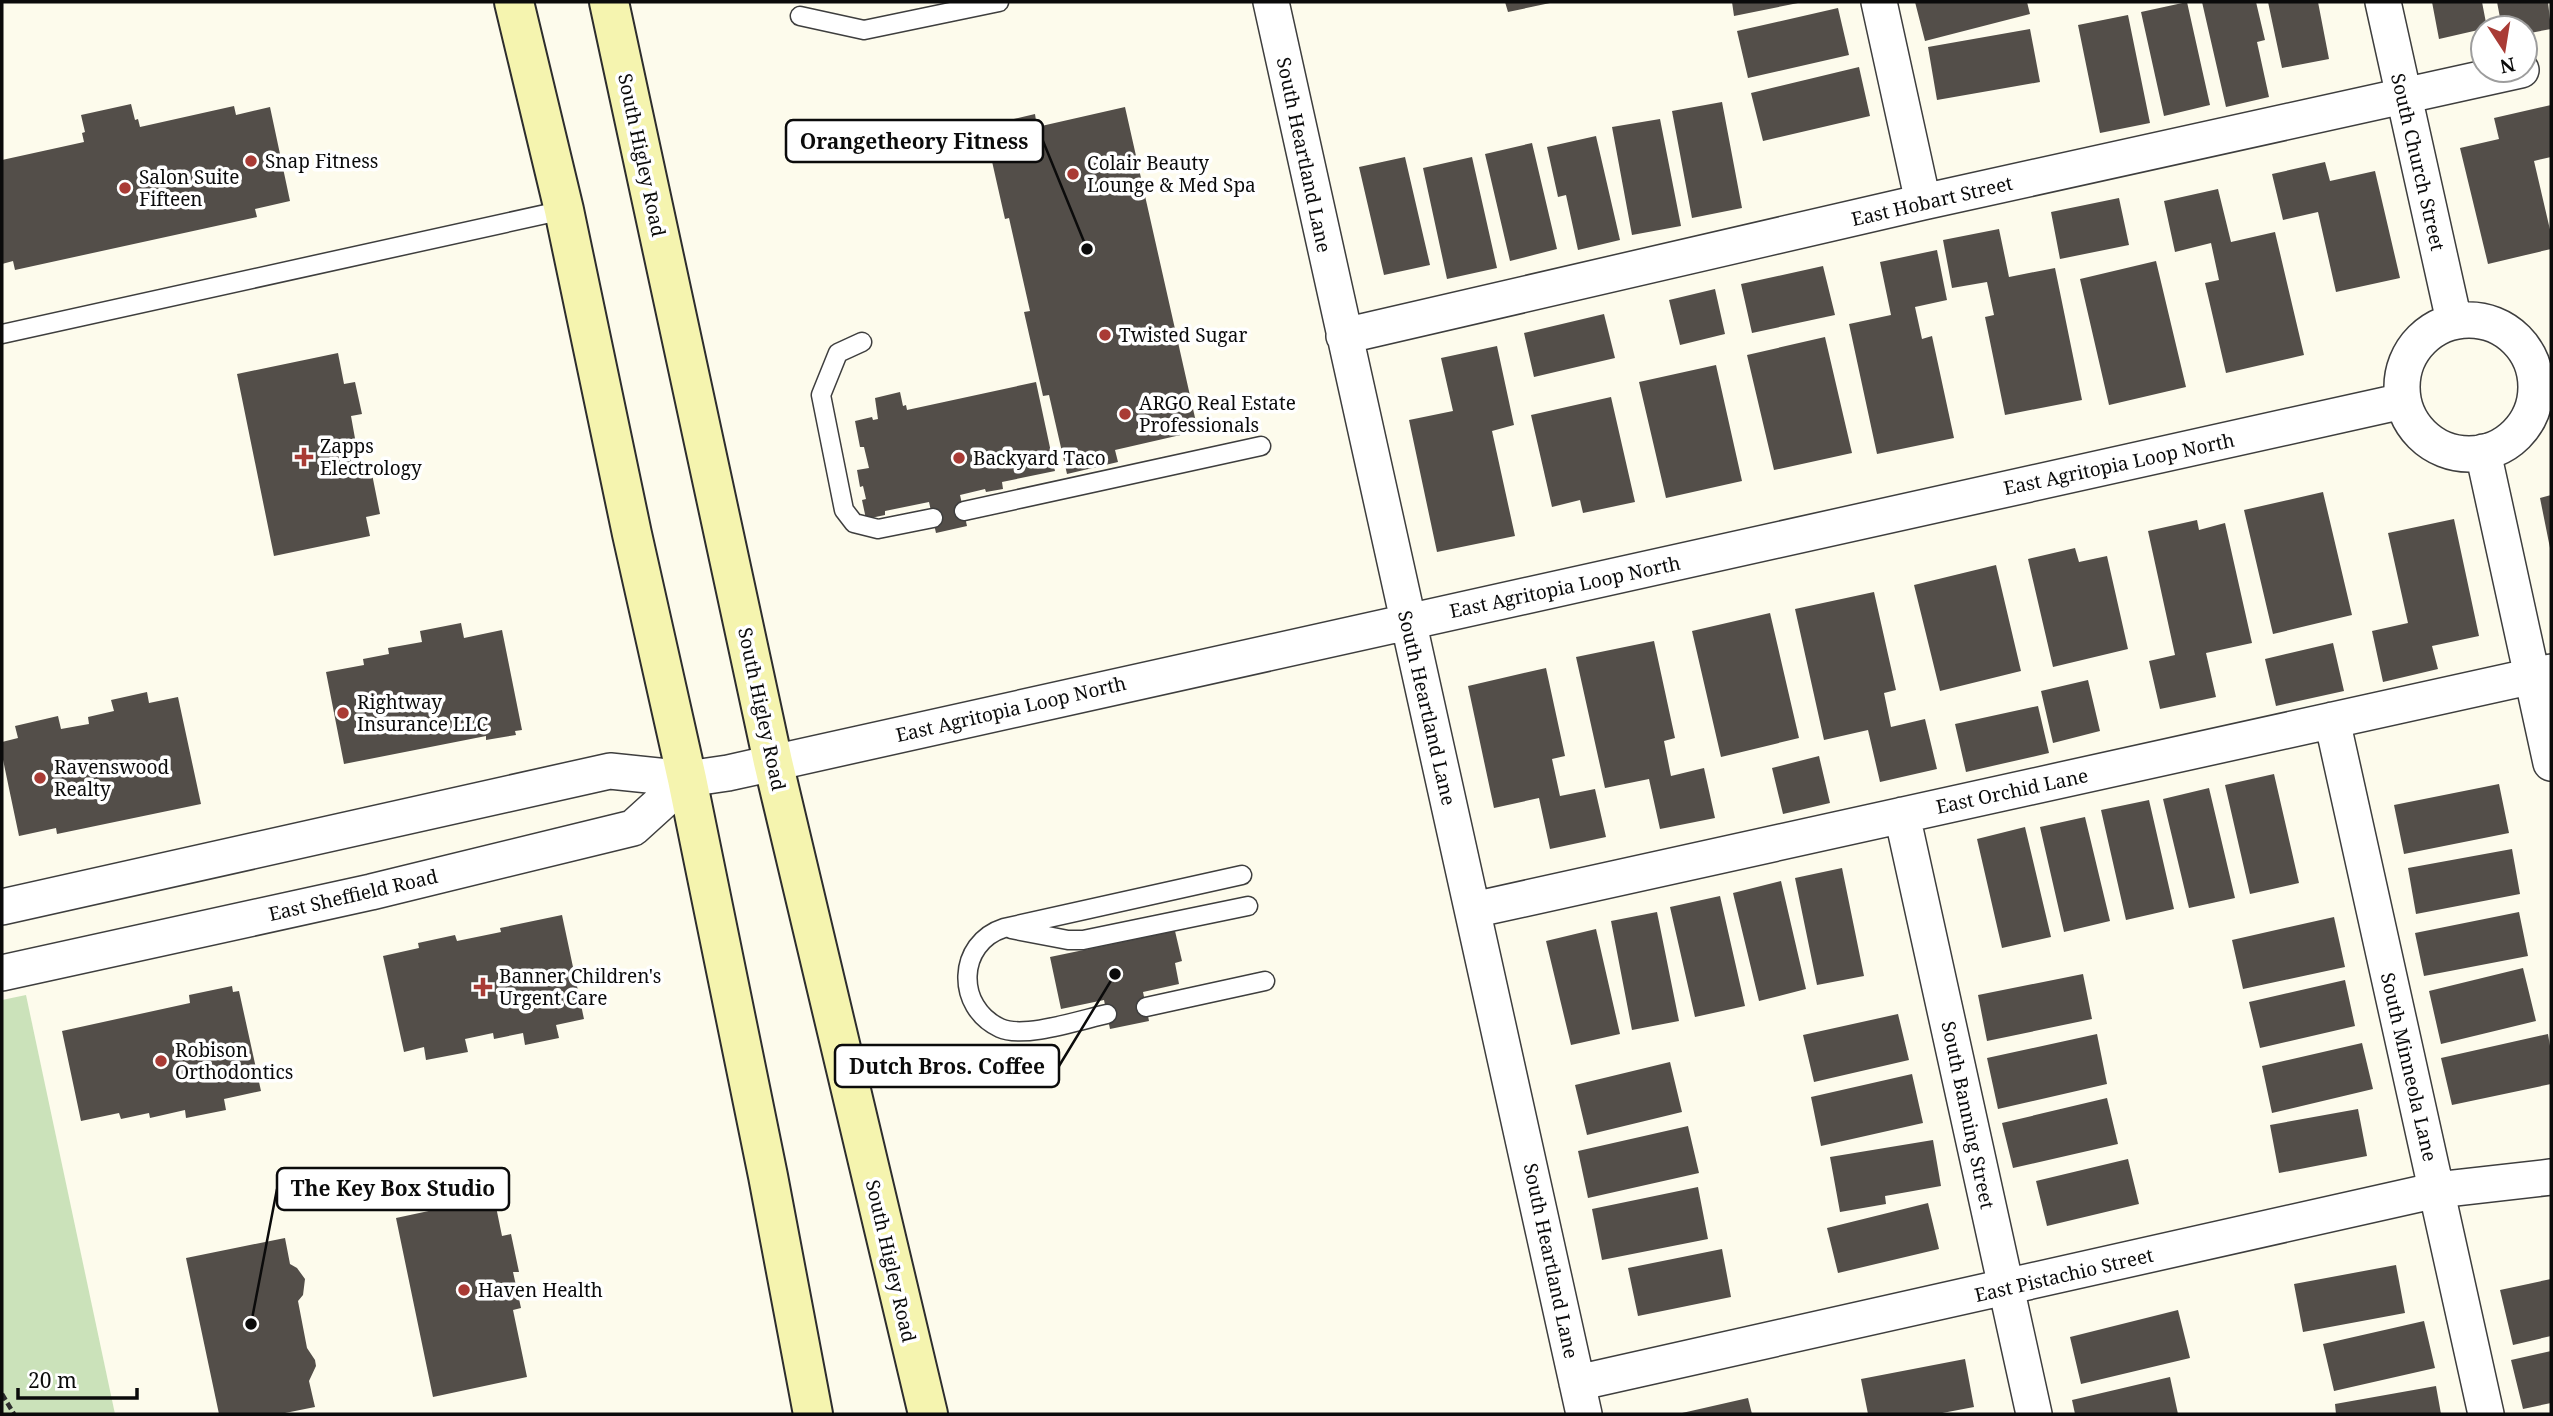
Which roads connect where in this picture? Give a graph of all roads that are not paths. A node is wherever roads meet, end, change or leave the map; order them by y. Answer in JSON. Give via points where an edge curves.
{"nodes":[{"id":1,"x":514,"y":2,"type":"edge"},
{"id":2,"x":609,"y":2,"type":"edge"},
{"id":3,"x":817,"y":2,"type":"edge"},
{"id":4,"x":999,"y":2,"type":"edge"},
{"id":5,"x":1270,"y":2,"type":"edge"},
{"id":6,"x":1879,"y":2,"type":"edge"},
{"id":7,"x":2383,"y":2,"type":"edge"},
{"id":8,"x":979,"y":4,"type":"edge"},
{"id":9,"x":2469,"y":82,"type":"edge"},
{"id":10,"x":2404,"y":96,"type":"junction"},
{"id":11,"x":1923,"y":202,"type":"junction"},
{"id":12,"x":564,"y":210,"type":"junction"},
{"id":13,"x":2454,"y":321,"type":"junction"},
{"id":14,"x":2,"y":334,"type":"edge"},
{"id":15,"x":1344,"y":336,"type":"junction"},
{"id":16,"x":862,"y":342,"type":"dead end"},
{"id":17,"x":2543,"y":371,"type":"edge"},
{"id":18,"x":2403,"y":401,"type":"junction"},
{"id":19,"x":1261,"y":446,"type":"dead end"},
{"id":20,"x":2483,"y":452,"type":"junction"},
{"id":21,"x":964,"y":511,"type":"dead end"},
{"id":22,"x":933,"y":518,"type":"dead end"},
{"id":23,"x":1408,"y":621,"type":"junction"},
{"id":24,"x":2542,"y":674,"type":"edge"},
{"id":25,"x":2332,"y":720,"type":"junction"},
{"id":26,"x":773,"y":762,"type":"junction"},
{"id":27,"x":2551,"y":763,"type":"edge"},
{"id":28,"x":687,"y":779,"type":"junction"},
{"id":29,"x":1902,"y":815,"type":"junction"},
{"id":30,"x":1242,"y":875,"type":"dead end"},
{"id":31,"x":1248,"y":906,"type":"dead end"},
{"id":32,"x":2,"y":907,"type":"edge"},
{"id":33,"x":1473,"y":910,"type":"junction"},
{"id":34,"x":1004,"y":928,"type":"junction"},
{"id":35,"x":2,"y":973,"type":"edge"},
{"id":36,"x":1265,"y":981,"type":"dead end"},
{"id":37,"x":1146,"y":1007,"type":"dead end"},
{"id":38,"x":1107,"y":1014,"type":"dead end"},
{"id":39,"x":2551,"y":1177,"type":"edge"},
{"id":40,"x":2437,"y":1191,"type":"junction"},
{"id":41,"x":2007,"y":1288,"type":"junction"},
{"id":42,"x":1581,"y":1398,"type":"edge"},
{"id":43,"x":813,"y":1414,"type":"edge"},
{"id":44,"x":928,"y":1414,"type":"edge"},
{"id":45,"x":2034,"y":1414,"type":"edge"},
{"id":46,"x":2486,"y":1414,"type":"edge"}],
"edges":[{"from":1,"to":12,"type":"main road"},
{"from":2,"to":26,"type":"main road","name":"South Higley Road"},
{"from":3,"to":8,"type":"lane","via":[[800,16],[864,30]]},
{"from":4,"to":8,"type":"lane"},
{"from":5,"to":15,"type":"street","name":"South Heartland Lane"},
{"from":6,"to":11,"type":"street"},
{"from":7,"to":10,"type":"street","name":"South Church Street"},
{"from":9,"to":10,"type":"street","name":"East Hobart Street"},
{"from":10,"to":11,"type":"street","name":"East Hobart Street"},
{"from":10,"to":13,"type":"street","name":"South Church Street"},
{"from":11,"to":15,"type":"street","name":"East Hobart Street"},
{"from":12,"to":14,"type":"lane"},
{"from":12,"to":28,"type":"main road"},
{"from":13,"to":17,"type":"street","via":[[2496,325],[2514,337]]},
{"from":13,"to":18,"type":"street","via":[[2434,329],[2407,360]]},
{"from":15,"to":23,"type":"street","name":"South Heartland Lane"},
{"from":16,"to":22,"type":"lane","via":[[838,354],[821,395],[844,510],[854,523],[878,529]]},
{"from":17,"to":20,"type":"street","via":[[2530,414],[2519,432],[2503,445]]},
{"from":18,"to":20,"type":"street","via":[[2410,421],[2433,443],[2462,454]]},
{"from":18,"to":23,"type":"street","name":"East Agritopia Loop North"},
{"from":19,"to":21,"type":"lane"},
{"from":20,"to":24,"type":"street"},
{"from":23,"to":26,"type":"street","name":"East Agritopia Loop North"},
{"from":23,"to":33,"type":"street","name":"South Heartland Lane"},
{"from":24,"to":25,"type":"street","name":"East Orchid Lane"},
{"from":24,"to":27,"type":"street"},
{"from":25,"to":29,"type":"street","name":"East Orchid Lane"},
{"from":25,"to":40,"type":"street","name":"South Minneola Lane"},
{"from":26,"to":28,"type":"street","name":"East Agritopia Loop North"},
{"from":26,"to":44,"type":"main road","name":"South Higley Road"},
{"from":28,"to":32,"type":"street","via":[[610,771]]},
{"from":28,"to":35,"type":"street","name":"East Sheffield Road","via":[[633,828],[359,895]]},
{"from":28,"to":43,"type":"main road"},
{"from":29,"to":33,"type":"street","name":"East Orchid Lane"},
{"from":29,"to":41,"type":"street","name":"South Banning Street"},
{"from":30,"to":34,"type":"lane"},
{"from":31,"to":34,"type":"lane","via":[[1083,940]]},
{"from":33,"to":42,"type":"street","name":"South Heartland Lane"},
{"from":34,"to":38,"type":"lane","via":[[984,939],[970,956],[966,972],[967,990],[984,1016],[1000,1028],[1022,1032]]},
{"from":36,"to":37,"type":"lane"},
{"from":39,"to":40,"type":"street","name":"East Pistachio Street"},
{"from":40,"to":41,"type":"street","name":"East Pistachio Street"},
{"from":40,"to":46,"type":"street","name":"South Minneola Lane"},
{"from":41,"to":42,"type":"street","name":"East Pistachio Street"},
{"from":41,"to":45,"type":"street","name":"South Banning Street"}]}
